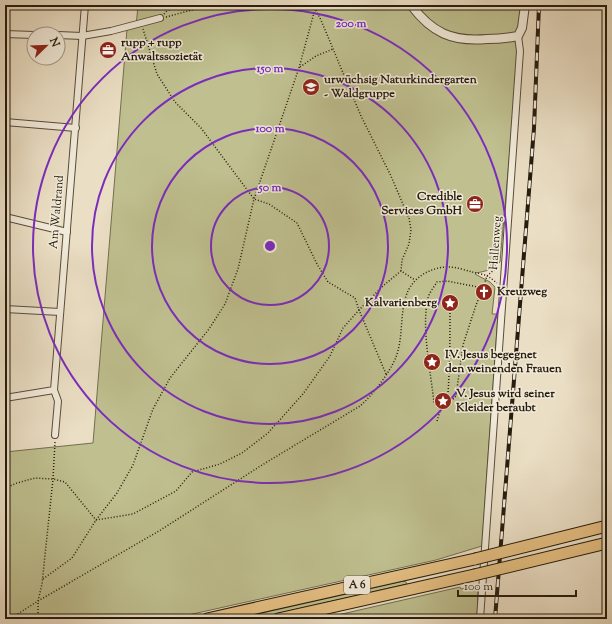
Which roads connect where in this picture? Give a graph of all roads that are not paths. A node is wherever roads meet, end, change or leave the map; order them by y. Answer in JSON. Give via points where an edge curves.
{"nodes":[{"id":1,"x":85,"y":5,"type":"edge"},
{"id":2,"x":410,"y":5,"type":"edge"},
{"id":3,"x":525,"y":5,"type":"edge"},
{"id":4,"x":160,"y":18,"type":"road end"},
{"id":5,"x":5,"y":34,"type":"edge"},
{"id":6,"x":26,"y":35,"type":"edge"},
{"id":7,"x":66,"y":36,"type":"edge"},
{"id":8,"x":82,"y":36,"type":"junction"},
{"id":9,"x":518,"y":36,"type":"junction"},
{"id":10,"x":5,"y":122,"type":"edge"},
{"id":11,"x":76,"y":128,"type":"junction"},
{"id":12,"x":5,"y":217,"type":"edge"},
{"id":13,"x":67,"y":232,"type":"junction"},
{"id":14,"x":5,"y":309,"type":"edge"},
{"id":15,"x":60,"y":312,"type":"junction"},
{"id":16,"x":54,"y":390,"type":"junction"},
{"id":17,"x":5,"y":398,"type":"edge"},
{"id":18,"x":55,"y":435,"type":"road end"},
{"id":19,"x":607,"y":526,"type":"edge"},
{"id":20,"x":607,"y":543,"type":"edge"},
{"id":21,"x":207,"y":619,"type":"edge"},
{"id":22,"x":278,"y":619,"type":"edge"},
{"id":23,"x":480,"y":619,"type":"edge"}],
"edges":[{"from":1,"to":8,"type":"street","name":"Am Waldrand"},
{"from":2,"to":9,"type":"street","via":[[431,27],[454,38],[471,40]]},
{"from":3,"to":9,"type":"street","via":[[522,28]]},
{"from":4,"to":8,"type":"street"},
{"from":5,"to":6,"type":"street"},
{"from":7,"to":8,"type":"street"},
{"from":8,"to":11,"type":"street","name":"Am Waldrand"},
{"from":9,"to":23,"type":"street","name":"Hallenweg","via":[[520,51]]},
{"from":10,"to":11,"type":"street"},
{"from":11,"to":13,"type":"street","name":"Am Waldrand"},
{"from":12,"to":13,"type":"street"},
{"from":13,"to":15,"type":"street","name":"Am Waldrand"},
{"from":14,"to":15,"type":"street"},
{"from":15,"to":16,"type":"street","name":"Am Waldrand"},
{"from":16,"to":17,"type":"street"},
{"from":16,"to":18,"type":"street","name":"Am Waldrand","via":[[58,401]]},
{"from":19,"to":21,"type":"highway","number":"A 6","bridge":true,"via":[[476,559]]},
{"from":20,"to":22,"type":"highway","number":"A 6","bridge":true}]}
